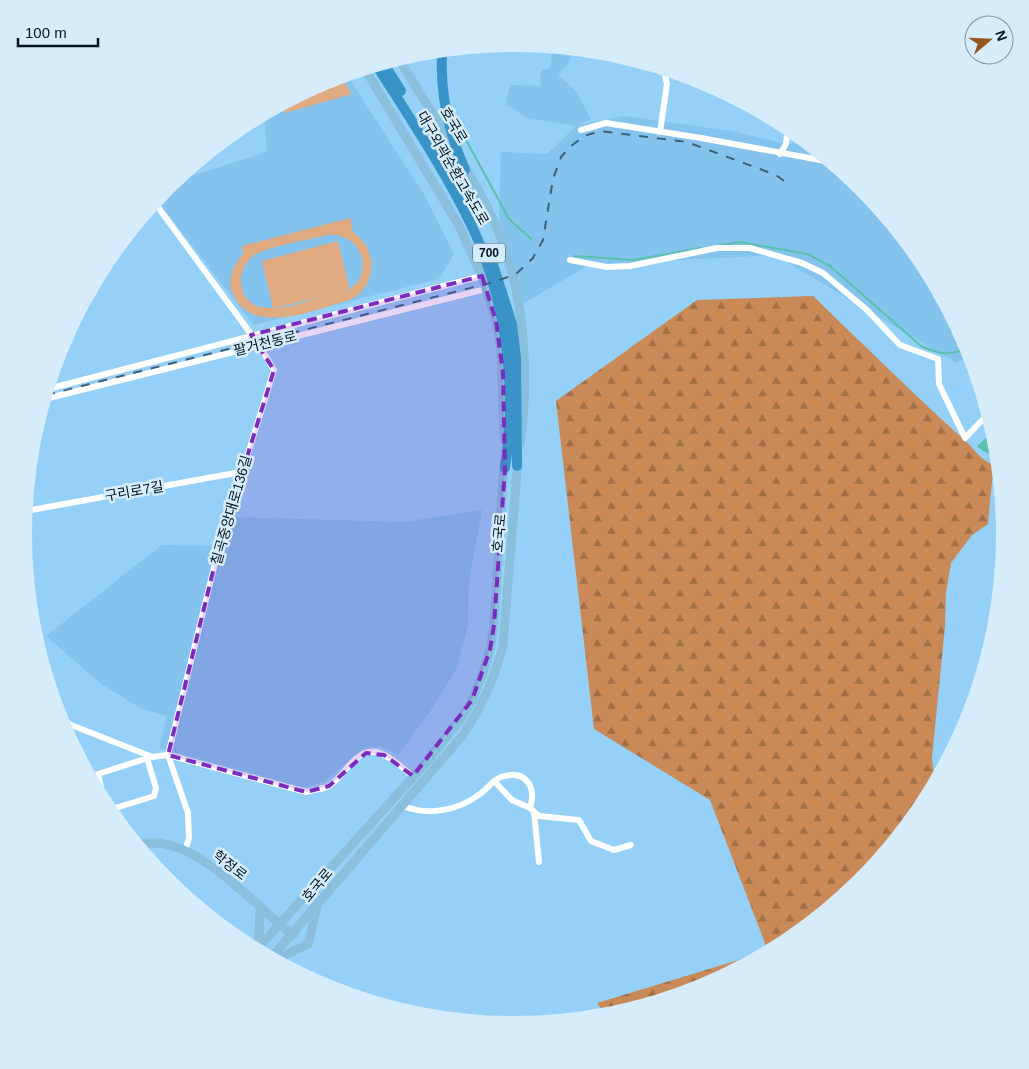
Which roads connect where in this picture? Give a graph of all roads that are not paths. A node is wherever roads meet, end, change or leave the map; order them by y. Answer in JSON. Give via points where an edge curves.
{"nodes":[{"id":1,"x":442,"y":59,"type":"edge"},
{"id":2,"x":403,"y":66,"type":"edge"},
{"id":3,"x":387,"y":70,"type":"edge"},
{"id":4,"x":380,"y":72,"type":"edge"},
{"id":5,"x":369,"y":75,"type":"edge"},
{"id":6,"x":665,"y":77,"type":"edge"},
{"id":7,"x":582,"y":130,"type":"dead end"},
{"id":8,"x":660,"y":132,"type":"junction"},
{"id":9,"x":787,"y":137,"type":"edge"},
{"id":10,"x":780,"y":154,"type":"junction"},
{"id":11,"x":817,"y":160,"type":"edge"},
{"id":12,"x":465,"y":170,"type":"junction"},
{"id":13,"x":159,"y":209,"type":"edge"},
{"id":14,"x":570,"y":260,"type":"dead end"},
{"id":15,"x":482,"y":276,"type":"junction"},
{"id":16,"x":486,"y":289,"type":"junction"},
{"id":17,"x":251,"y":336,"type":"junction"},
{"id":18,"x":259,"y":344,"type":"junction"},
{"id":19,"x":56,"y":387,"type":"edge"},
{"id":20,"x":53,"y":397,"type":"edge"},
{"id":21,"x":982,"y":420,"type":"edge"},
{"id":22,"x":517,"y":466,"type":"junction"},
{"id":23,"x":505,"y":468,"type":"junction"},
{"id":24,"x":241,"y":472,"type":"junction"},
{"id":25,"x":34,"y":510,"type":"edge"},
{"id":26,"x":72,"y":725,"type":"edge"},
{"id":27,"x":168,"y":755,"type":"junction"},
{"id":28,"x":149,"y":757,"type":"junction"},
{"id":29,"x":413,"y":776,"type":"junction"},
{"id":30,"x":99,"y":778,"type":"edge"},
{"id":31,"x":494,"y":781,"type":"junction"},
{"id":32,"x":403,"y":806,"type":"junction"},
{"id":33,"x":118,"y":807,"type":"edge"},
{"id":34,"x":532,"y":810,"type":"junction"},
{"id":35,"x":145,"y":844,"type":"edge"},
{"id":36,"x":631,"y":844,"type":"dead end"},
{"id":37,"x":185,"y":851,"type":"junction"},
{"id":38,"x":538,"y":862,"type":"dead end"},
{"id":39,"x":317,"y":907,"type":"junction"},
{"id":40,"x":260,"y":908,"type":"junction"},
{"id":41,"x":278,"y":924,"type":"junction"},
{"id":42,"x":293,"y":935,"type":"junction"},
{"id":43,"x":258,"y":942,"type":"edge"},
{"id":44,"x":260,"y":944,"type":"edge"},
{"id":45,"x":275,"y":953,"type":"edge"},
{"id":46,"x":282,"y":957,"type":"edge"}],
"edges":[{"from":1,"to":12,"type":"highway","via":[[446,117]]},
{"from":2,"to":12,"type":"main road","name":"호국로"},
{"from":3,"to":22,"type":"highway","name":"대구외곽순환고속도로","number":"700","via":[[461,193],[504,292],[516,358]]},
{"from":4,"to":23,"type":"highway","name":"대구외곽순환고속도로","number":"700","via":[[464,212],[488,268],[500,310],[508,365],[510,434]]},
{"from":5,"to":15,"type":"main road","name":"호국로","via":[[458,224]]},
{"from":6,"to":8,"type":"street"},
{"from":7,"to":8,"type":"street","via":[[606,124]]},
{"from":8,"to":10,"type":"street"},
{"from":9,"to":10,"type":"street"},
{"from":10,"to":11,"type":"street"},
{"from":12,"to":22,"type":"main road","name":"호국로","via":[[498,231],[518,300],[524,418]]},
{"from":13,"to":17,"type":"street","name":"칠곡중앙대로136길"},
{"from":14,"to":21,"type":"street","via":[[607,268],[717,248],[750,248],[802,263],[823,273],[867,310],[900,345],[938,359],[939,384],[965,438]]},
{"from":15,"to":16,"type":"main road","name":"호국로"},
{"from":15,"to":17,"type":"street","name":"팔거천동로"},
{"from":16,"to":18,"type":"street","name":"팔거천동로"},
{"from":16,"to":23,"type":"main road","name":"호국로","via":[[501,349]]},
{"from":17,"to":18,"type":"street","name":"칠곡중앙대로136길"},
{"from":17,"to":19,"type":"street","name":"팔거천동로"},
{"from":18,"to":20,"type":"street","name":"팔거천동로"},
{"from":18,"to":24,"type":"street","name":"칠곡중앙대로136길","via":[[274,370]]},
{"from":22,"to":32,"type":"main road","name":"호국로","via":[[504,636],[496,671],[478,712],[463,735]]},
{"from":23,"to":29,"type":"main road","name":"호국로","via":[[490,650],[472,700]]},
{"from":24,"to":25,"type":"street","name":"구리로7길"},
{"from":24,"to":27,"type":"street","name":"칠곡중앙대로136길","via":[[219,547]]},
{"from":26,"to":28,"type":"street"},
{"from":27,"to":28,"type":"street"},
{"from":27,"to":29,"type":"street","via":[[306,792],[329,786],[354,760],[376,752]]},
{"from":27,"to":37,"type":"street","via":[[188,813],[189,838]]},
{"from":28,"to":30,"type":"street","via":[[98,774]]},
{"from":28,"to":33,"type":"street","via":[[156,788],[154,796]]},
{"from":29,"to":41,"type":"main road","name":"호국로"},
{"from":31,"to":32,"type":"street","via":[[468,802],[440,811]]},
{"from":31,"to":34,"type":"street","via":[[512,800]]},
{"from":31,"to":34,"type":"street","via":[[515,774],[523,776],[533,792]]},
{"from":32,"to":39,"type":"main road","name":"호국로"},
{"from":34,"to":36,"type":"street","via":[[539,816],[576,818],[591,841],[606,848],[614,850]]},
{"from":34,"to":38,"type":"street"},
{"from":35,"to":37,"type":"main road","name":"학정로","via":[[165,844]]},
{"from":37,"to":40,"type":"main road","name":"학정로","via":[[207,863]]},
{"from":39,"to":42,"type":"main road","name":"호국로"},
{"from":39,"to":46,"type":"main road","via":[[308,944]]},
{"from":40,"to":41,"type":"main road","name":"학정로"},
{"from":40,"to":43,"type":"main road"},
{"from":41,"to":42,"type":"main road","name":"학정로"},
{"from":41,"to":44,"type":"main road","name":"호국로"},
{"from":42,"to":45,"type":"main road","name":"호국로"}]}
